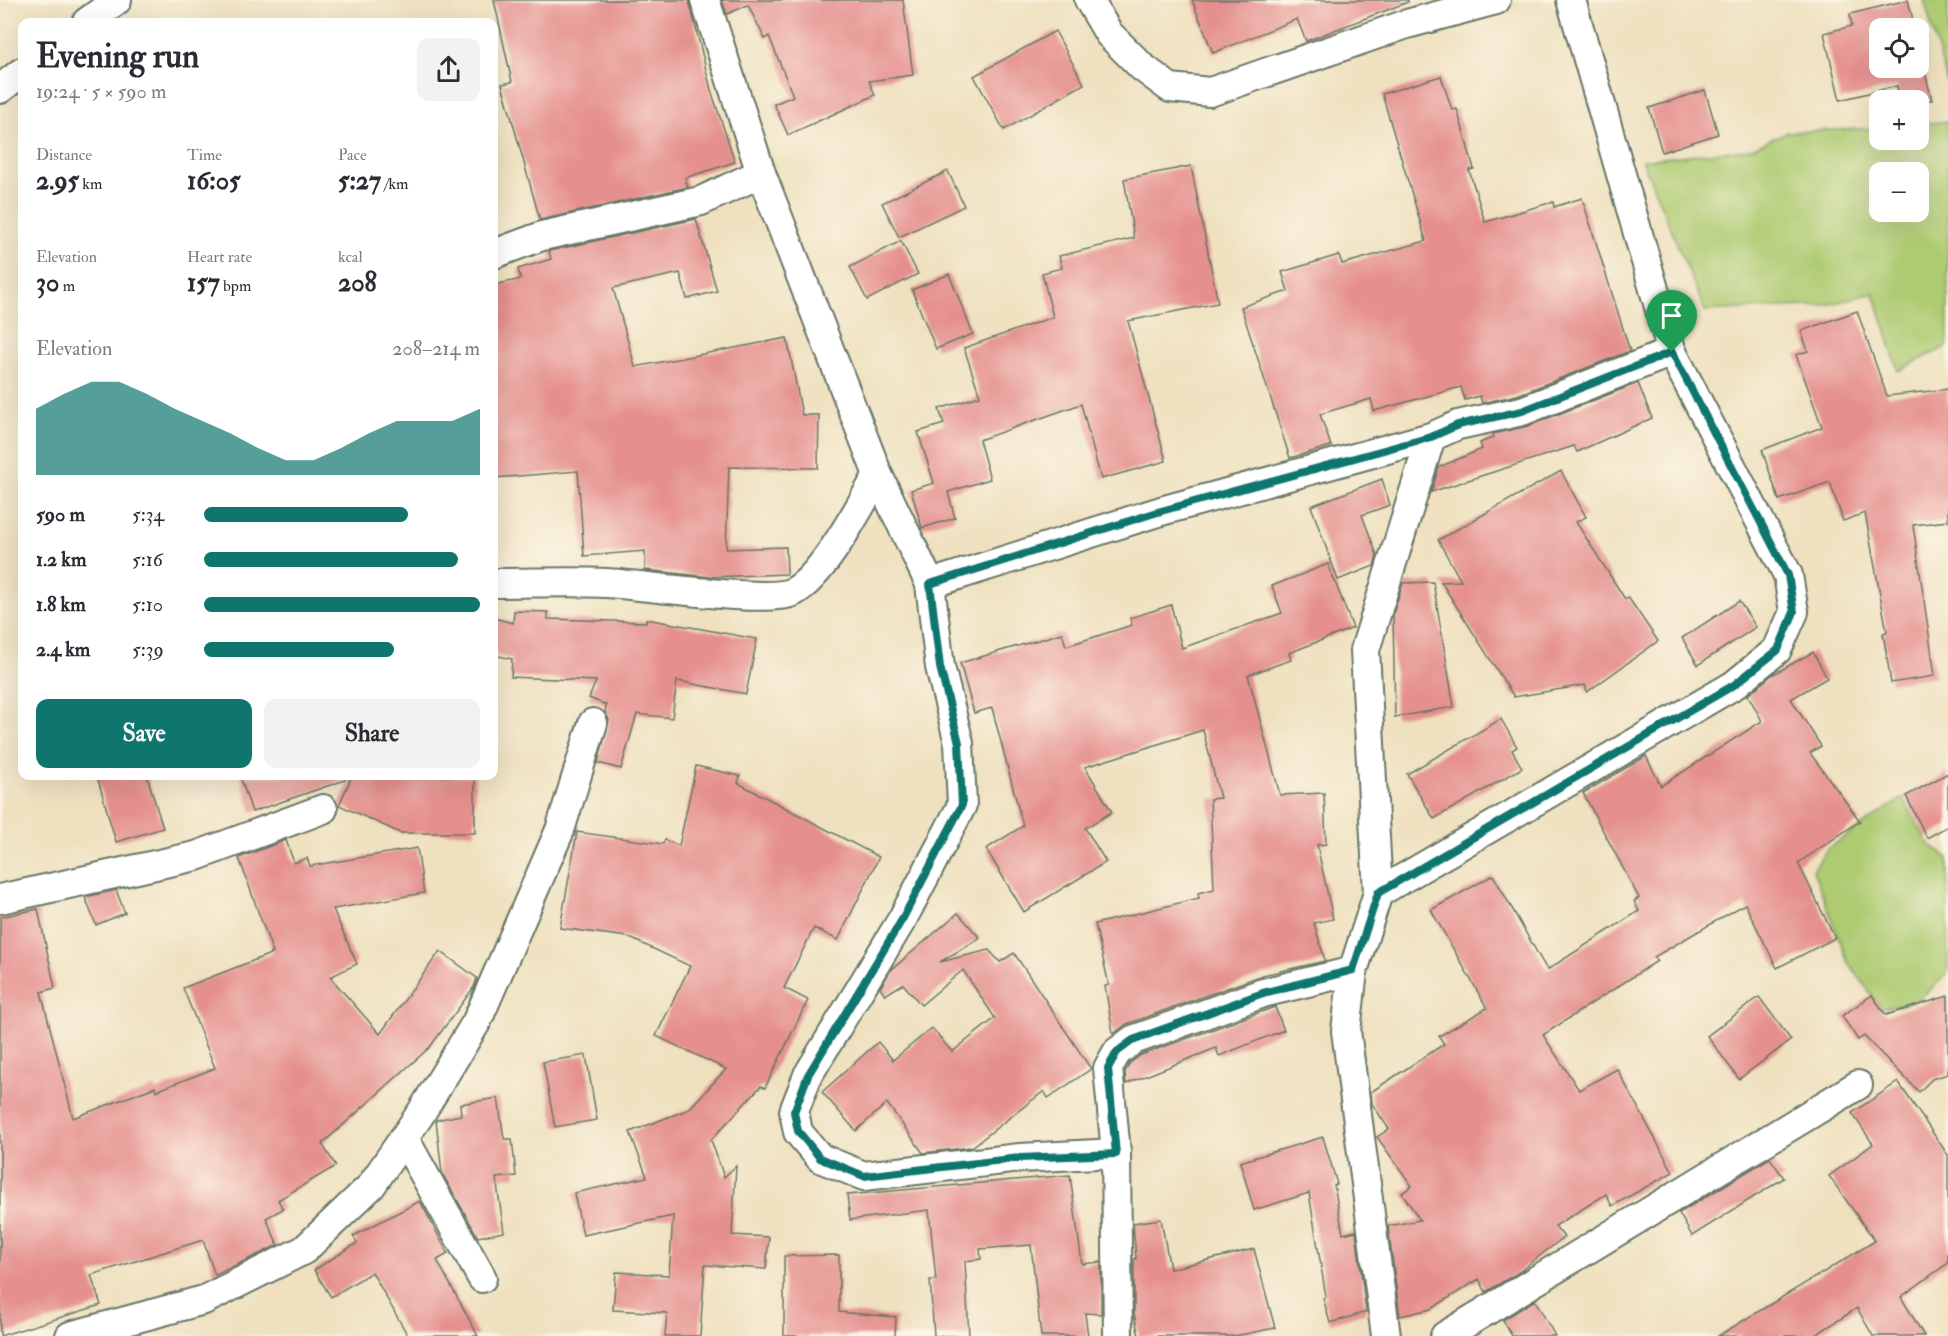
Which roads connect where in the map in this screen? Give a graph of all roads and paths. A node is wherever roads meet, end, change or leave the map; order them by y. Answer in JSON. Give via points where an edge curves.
{"nodes":[{"id":1,"x":117,"y":0,"type":"edge"},
{"id":2,"x":705,"y":0,"type":"edge"},
{"id":3,"x":1089,"y":0,"type":"edge"},
{"id":4,"x":1496,"y":0,"type":"edge"},
{"id":5,"x":1572,"y":0,"type":"edge"},
{"id":6,"x":92,"y":18,"type":"edge"},
{"id":7,"x":18,"y":75,"type":"edge"},
{"id":8,"x":0,"y":89,"type":"edge"},
{"id":9,"x":761,"y":173,"type":"junction"},
{"id":10,"x":498,"y":252,"type":"edge"},
{"id":11,"x":1672,"y":352,"type":"junction"},
{"id":12,"x":1431,"y":437,"type":"junction"},
{"id":13,"x":878,"y":475,"type":"junction"},
{"id":14,"x":498,"y":583,"type":"edge"},
{"id":15,"x":930,"y":584,"type":"junction"},
{"id":16,"x":593,"y":723,"type":"dead end"},
{"id":17,"x":323,"y":809,"type":"dead end"},
{"id":18,"x":1378,"y":893,"type":"junction"},
{"id":19,"x":0,"y":899,"type":"edge"},
{"id":20,"x":1353,"y":970,"type":"junction"},
{"id":21,"x":1858,"y":1085,"type":"dead end"},
{"id":22,"x":404,"y":1138,"type":"junction"},
{"id":23,"x":1116,"y":1154,"type":"junction"},
{"id":24,"x":482,"y":1278,"type":"dead end"},
{"id":25,"x":70,"y":1336,"type":"edge"},
{"id":26,"x":1118,"y":1336,"type":"edge"},
{"id":27,"x":1386,"y":1336,"type":"edge"},
{"id":28,"x":1445,"y":1336,"type":"edge"}],
"edges":[{"from":1,"to":6,"type":"street"},
{"from":2,"to":9,"type":"street"},
{"from":3,"to":4,"type":"street","via":[[1109,34],[1142,67],[1170,88],[1210,92],[1407,24]]},
{"from":5,"to":11,"type":"street"},
{"from":7,"to":8,"type":"street"},
{"from":9,"to":10,"type":"street","via":[[700,201],[542,236]]},
{"from":9,"to":13,"type":"street"},
{"from":11,"to":12,"type":"street","via":[[1522,411],[1458,425]]},
{"from":11,"to":18,"type":"street","via":[[1788,575],[1794,612],[1778,650],[1734,685]]},
{"from":12,"to":15,"type":"street","via":[[1161,511]]},
{"from":12,"to":18,"type":"street","via":[[1365,650]]},
{"from":13,"to":14,"type":"street","via":[[809,580],[792,593],[762,596],[605,583]]},
{"from":13,"to":15,"type":"street"},
{"from":15,"to":23,"type":"street","via":[[940,667],[959,743],[962,805],[903,918],[808,1075],[794,1112],[798,1131],[820,1158],[864,1176],[1020,1158]]},
{"from":16,"to":22,"type":"street","via":[[560,830],[477,1021]]},
{"from":17,"to":19,"type":"street","via":[[196,856]]},
{"from":18,"to":20,"type":"street"},
{"from":20,"to":23,"type":"street","via":[[1263,993],[1133,1040],[1117,1052],[1108,1068]]},
{"from":20,"to":27,"type":"street","via":[[1347,1031]]},
{"from":21,"to":28,"type":"street"},
{"from":22,"to":24,"type":"street"},
{"from":22,"to":25,"type":"street","via":[[371,1186],[304,1250],[204,1300]]},
{"from":23,"to":26,"type":"street"}]}
